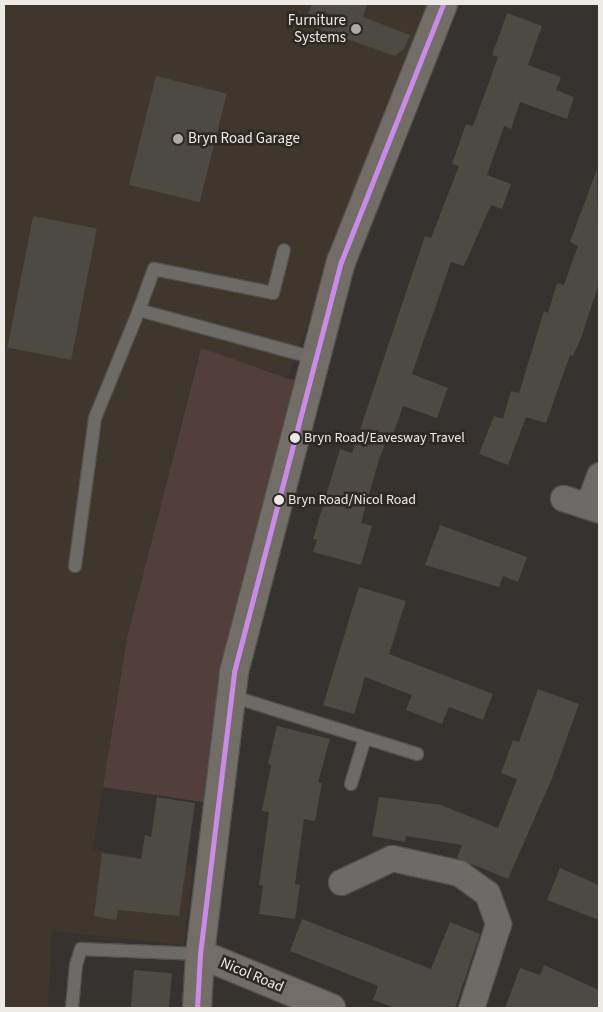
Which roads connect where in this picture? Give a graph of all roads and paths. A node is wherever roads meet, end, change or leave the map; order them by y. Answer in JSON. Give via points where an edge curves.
{"nodes":[{"id":1,"x":443,"y":4,"type":"edge"},
{"id":2,"x":284,"y":250,"type":"dead end"},
{"id":3,"x":139,"y":310,"type":"junction"},
{"id":4,"x":315,"y":358,"type":"junction"},
{"id":5,"x":599,"y":475,"type":"edge"},
{"id":6,"x":563,"y":498,"type":"dead end"},
{"id":7,"x":594,"y":508,"type":"edge"},
{"id":8,"x":75,"y":566,"type":"dead end"},
{"id":9,"x":231,"y":696,"type":"junction"},
{"id":10,"x":365,"y":738,"type":"junction"},
{"id":11,"x":418,"y":754,"type":"dead end"},
{"id":12,"x":350,"y":784,"type":"dead end"},
{"id":13,"x":341,"y":882,"type":"dead end"},
{"id":14,"x":200,"y":954,"type":"junction"},
{"id":15,"x":72,"y":1008,"type":"edge"},
{"id":16,"x":197,"y":1008,"type":"edge"},
{"id":17,"x":331,"y":1008,"type":"edge"},
{"id":18,"x":471,"y":1008,"type":"edge"}],
"edges":[{"from":1,"to":4,"type":"main road","via":[[341,262]]},
{"from":2,"to":3,"type":"lane","via":[[273,293],[154,269]]},
{"from":3,"to":4,"type":"lane"},
{"from":3,"to":8,"type":"lane","via":[[96,418]]},
{"from":4,"to":9,"type":"main road","via":[[234,672]]},
{"from":5,"to":7,"type":"street"},
{"from":6,"to":7,"type":"street"},
{"from":9,"to":10,"type":"lane"},
{"from":9,"to":14,"type":"main road"},
{"from":10,"to":11,"type":"lane"},
{"from":10,"to":12,"type":"lane"},
{"from":13,"to":18,"type":"street","via":[[392,858],[458,873],[487,893],[498,924]]},
{"from":14,"to":15,"type":"lane","via":[[81,949],[76,965]]},
{"from":14,"to":16,"type":"main road"},
{"from":14,"to":17,"type":"main road","name":"Nicol Road"}]}
